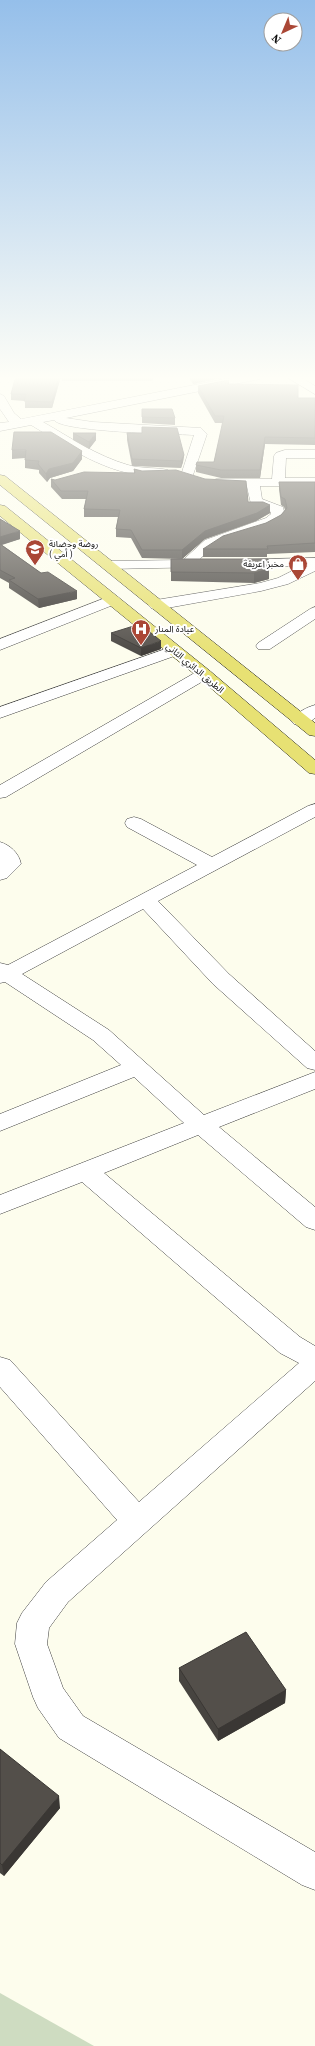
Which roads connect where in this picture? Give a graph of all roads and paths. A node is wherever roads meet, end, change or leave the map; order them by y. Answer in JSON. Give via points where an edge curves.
{"nodes":[{"id":1,"x":136,"y":471,"type":"edge"},
{"id":2,"x":198,"y":471,"type":"edge"},
{"id":3,"x":279,"y":471,"type":"edge"},
{"id":4,"x":197,"y":478,"type":"junction"},
{"id":5,"x":0,"y":479,"type":"edge"},
{"id":6,"x":315,"y":482,"type":"edge"},
{"id":7,"x":278,"y":483,"type":"junction"},
{"id":8,"x":253,"y":484,"type":"junction"},
{"id":9,"x":0,"y":509,"type":"edge"},
{"id":10,"x":6,"y":519,"type":"edge"},
{"id":11,"x":315,"y":562,"type":"edge"},
{"id":12,"x":187,"y":564,"type":"junction"},
{"id":13,"x":108,"y":565,"type":"junction"},
{"id":14,"x":315,"y":566,"type":"edge"},
{"id":15,"x":113,"y":600,"type":"junction"},
{"id":16,"x":156,"y":604,"type":"junction"},
{"id":17,"x":315,"y":612,"type":"edge"},
{"id":18,"x":0,"y":645,"type":"edge"},
{"id":19,"x":264,"y":646,"type":"dead end"},
{"id":20,"x":174,"y":651,"type":"junction"},
{"id":21,"x":204,"y":674,"type":"junction"},
{"id":22,"x":315,"y":710,"type":"edge"},
{"id":23,"x":0,"y":713,"type":"edge"},
{"id":24,"x":300,"y":720,"type":"junction"},
{"id":25,"x":315,"y":732,"type":"edge"},
{"id":26,"x":315,"y":769,"type":"edge"},
{"id":27,"x":0,"y":793,"type":"edge"},
{"id":28,"x":315,"y":810,"type":"edge"},
{"id":29,"x":134,"y":822,"type":"dead end"},
{"id":30,"x":0,"y":848,"type":"edge"},
{"id":31,"x":212,"y":865,"type":"junction"},
{"id":32,"x":0,"y":874,"type":"edge"},
{"id":33,"x":146,"y":900,"type":"junction"},
{"id":34,"x":2,"y":973,"type":"edge"},
{"id":35,"x":315,"y":1063,"type":"edge"},
{"id":36,"x":137,"y":1066,"type":"junction"},
{"id":37,"x":315,"y":1080,"type":"edge"},
{"id":38,"x":0,"y":1123,"type":"edge"},
{"id":39,"x":202,"y":1126,"type":"junction"},
{"id":40,"x":85,"y":1171,"type":"junction"},
{"id":41,"x":0,"y":1205,"type":"edge"},
{"id":42,"x":315,"y":1221,"type":"edge"},
{"id":43,"x":315,"y":1359,"type":"edge"},
{"id":44,"x":315,"y":1365,"type":"edge"},
{"id":45,"x":0,"y":1368,"type":"edge"},
{"id":46,"x":137,"y":1521,"type":"junction"},
{"id":47,"x":315,"y":1872,"type":"edge"}],
"edges":[{"from":1,"to":4,"type":"street","via":[[176,472]]},
{"from":2,"to":4,"type":"street"},
{"from":3,"to":7,"type":"street"},
{"from":4,"to":8,"type":"street","via":[[221,483]]},
{"from":5,"to":13,"type":"main road"},
{"from":6,"to":7,"type":"street"},
{"from":7,"to":8,"type":"street"},
{"from":8,"to":12,"type":"street","via":[[256,501],[278,510],[278,516],[267,523],[212,542],[196,553]]},
{"from":9,"to":10,"type":"main road","name":"الطريق الدائري الثاني"},
{"from":10,"to":15,"type":"main road","name":"الطريق الدائري الثاني"},
{"from":11,"to":12,"type":"street"},
{"from":12,"to":13,"type":"street"},
{"from":13,"to":16,"type":"main road"},
{"from":14,"to":16,"type":"street","via":[[261,588]]},
{"from":15,"to":18,"type":"street"},
{"from":15,"to":20,"type":"main road","name":"الطريق الدائري الثاني"},
{"from":16,"to":24,"type":"main road"},
{"from":17,"to":19,"type":"street"},
{"from":20,"to":21,"type":"main road","name":"الطريق الدائري الثاني"},
{"from":20,"to":23,"type":"street"},
{"from":21,"to":26,"type":"main road","name":"الطريق الدائري الثاني"},
{"from":21,"to":27,"type":"street"},
{"from":22,"to":24,"type":"street"},
{"from":24,"to":25,"type":"main road"},
{"from":28,"to":31,"type":"street"},
{"from":29,"to":31,"type":"street"},
{"from":30,"to":32,"type":"street","via":[[10,858],[11,864]]},
{"from":31,"to":33,"type":"street"},
{"from":33,"to":34,"type":"street"},
{"from":33,"to":35,"type":"street","via":[[221,979]]},
{"from":34,"to":36,"type":"street","via":[[101,1035]]},
{"from":36,"to":38,"type":"street"},
{"from":36,"to":39,"type":"street"},
{"from":37,"to":39,"type":"street"},
{"from":39,"to":40,"type":"street"},
{"from":39,"to":42,"type":"street"},
{"from":40,"to":41,"type":"street"},
{"from":40,"to":43,"type":"street","via":[[290,1345]]},
{"from":44,"to":46,"type":"street"},
{"from":45,"to":46,"type":"street"},
{"from":46,"to":47,"type":"street","via":[[57,1592],[33,1623],[31,1644],[50,1697],[71,1727]]}]}
